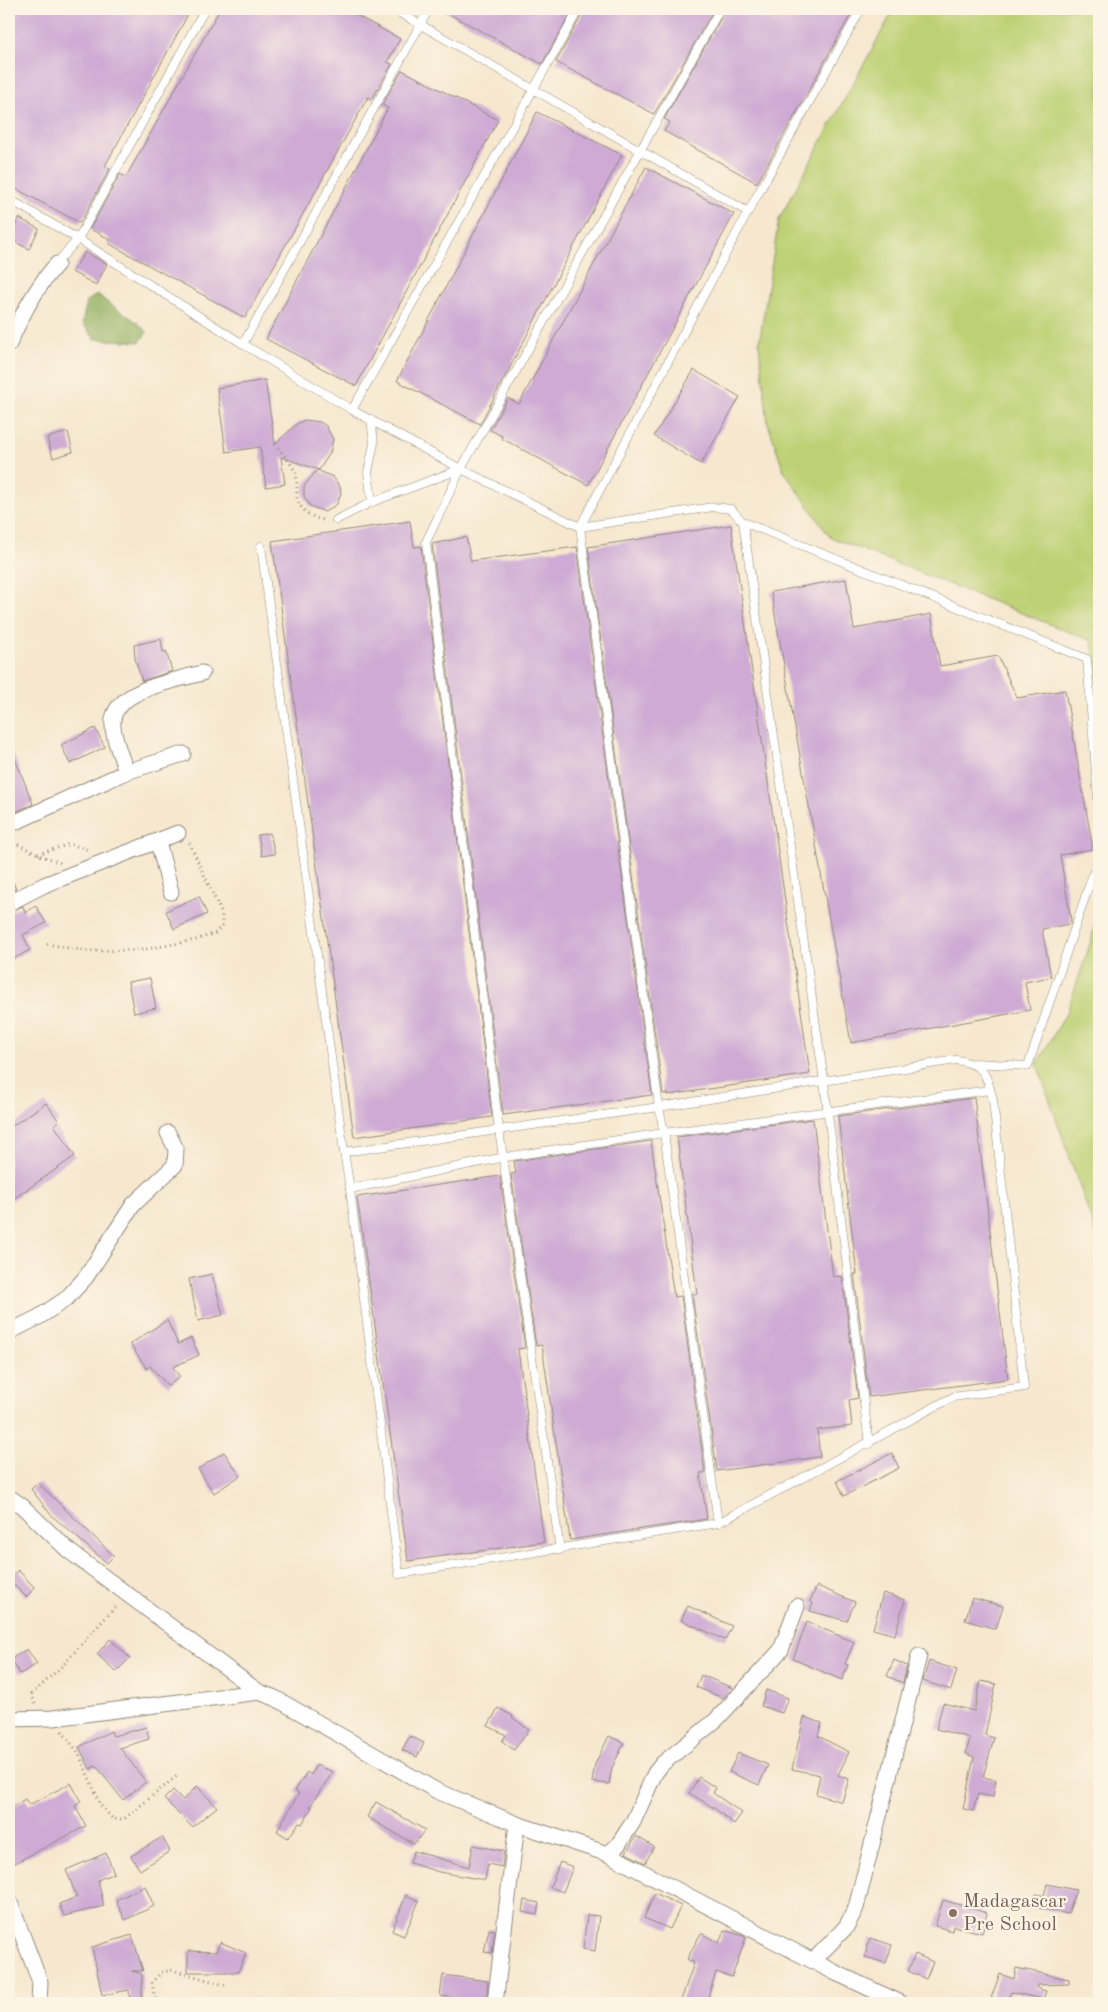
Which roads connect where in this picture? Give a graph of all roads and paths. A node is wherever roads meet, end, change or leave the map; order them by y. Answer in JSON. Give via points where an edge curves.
{"nodes":[{"id":1,"x":205,"y":9,"type":"edge"},
{"id":2,"x":393,"y":9,"type":"edge"},
{"id":3,"x":429,"y":9,"type":"edge"},
{"id":4,"x":579,"y":9,"type":"edge"},
{"id":5,"x":720,"y":9,"type":"edge"},
{"id":6,"x":861,"y":9,"type":"edge"},
{"id":7,"x":420,"y":24,"type":"junction"},
{"id":8,"x":534,"y":90,"type":"junction"},
{"id":9,"x":641,"y":152,"type":"junction"},
{"id":10,"x":9,"y":199,"type":"edge"},
{"id":11,"x":748,"y":212,"type":"junction"},
{"id":12,"x":78,"y":239,"type":"junction"},
{"id":13,"x":59,"y":261,"type":"joint"},
{"id":14,"x":9,"y":344,"type":"edge"},
{"id":15,"x":244,"y":344,"type":"junction"},
{"id":16,"x":352,"y":410,"type":"junction"},
{"id":17,"x":370,"y":419,"type":"junction"},
{"id":18,"x":275,"y":444,"type":"dead end"},
{"id":19,"x":462,"y":469,"type":"junction"},
{"id":20,"x":372,"y":502,"type":"junction"},
{"id":21,"x":336,"y":520,"type":"joint"},
{"id":22,"x":743,"y":522,"type":"junction"},
{"id":23,"x":580,"y":527,"type":"junction"},
{"id":24,"x":261,"y":546,"type":"dead end"},
{"id":25,"x":202,"y":673,"type":"dead end"},
{"id":26,"x":183,"y":754,"type":"dead end"},
{"id":27,"x":126,"y":772,"type":"junction"},
{"id":28,"x":1099,"y":812,"type":"edge"},
{"id":29,"x":9,"y":825,"type":"edge"},
{"id":30,"x":178,"y":833,"type":"joint"},
{"id":31,"x":9,"y":839,"type":"edge"},
{"id":32,"x":158,"y":842,"type":"junction"},
{"id":33,"x":37,"y":854,"type":"junction"},
{"id":34,"x":1099,"y":856,"type":"edge"},
{"id":35,"x":107,"y":862,"type":"junction"},
{"id":36,"x":81,"y":870,"type":"junction"},
{"id":37,"x":171,"y":892,"type":"dead end"},
{"id":38,"x":9,"y":903,"type":"edge"},
{"id":39,"x":48,"y":944,"type":"dead end"},
{"id":40,"x":974,"y":1063,"type":"junction"},
{"id":41,"x":824,"y":1081,"type":"junction"},
{"id":42,"x":990,"y":1090,"type":"junction"},
{"id":43,"x":659,"y":1108,"type":"junction"},
{"id":44,"x":826,"y":1110,"type":"junction"},
{"id":45,"x":499,"y":1130,"type":"junction"},
{"id":46,"x":664,"y":1132,"type":"junction"},
{"id":47,"x":168,"y":1133,"type":"dead end"},
{"id":48,"x":344,"y":1152,"type":"junction"},
{"id":49,"x":505,"y":1157,"type":"junction"},
{"id":50,"x":350,"y":1189,"type":"junction"},
{"id":51,"x":9,"y":1332,"type":"edge"},
{"id":52,"x":869,"y":1444,"type":"junction"},
{"id":53,"x":9,"y":1498,"type":"edge"},
{"id":54,"x":718,"y":1523,"type":"junction"},
{"id":55,"x":560,"y":1550,"type":"junction"},
{"id":56,"x":797,"y":1606,"type":"dead end"},
{"id":57,"x":919,"y":1656,"type":"dead end"},
{"id":58,"x":259,"y":1692,"type":"junction"},
{"id":59,"x":9,"y":1719,"type":"edge"},
{"id":60,"x":517,"y":1824,"type":"junction"},
{"id":61,"x":608,"y":1854,"type":"junction"},
{"id":62,"x":9,"y":1900,"type":"edge"},
{"id":63,"x":813,"y":1961,"type":"junction"},
{"id":64,"x":228,"y":1986,"type":"dead end"},
{"id":65,"x":39,"y":2003,"type":"edge"},
{"id":66,"x":154,"y":2003,"type":"edge"},
{"id":67,"x":496,"y":2003,"type":"edge"},
{"id":68,"x":901,"y":2003,"type":"edge"}],
"edges":[{"from":1,"to":12,"type":"lane"},
{"from":2,"to":7,"type":"lane"},
{"from":3,"to":7,"type":"lane"},
{"from":4,"to":8,"type":"lane"},
{"from":5,"to":9,"type":"lane"},
{"from":6,"to":11,"type":"lane"},
{"from":7,"to":8,"type":"lane"},
{"from":7,"to":15,"type":"lane"},
{"from":8,"to":9,"type":"lane"},
{"from":8,"to":16,"type":"lane"},
{"from":9,"to":11,"type":"lane"},
{"from":9,"to":19,"type":"lane"},
{"from":10,"to":12,"type":"lane"},
{"from":11,"to":23,"type":"lane"},
{"from":12,"to":13,"type":"lane"},
{"from":12,"to":15,"type":"lane"},
{"from":13,"to":14,"type":"street","via":[[44,278]]},
{"from":15,"to":16,"type":"lane"},
{"from":16,"to":17,"type":"lane"},
{"from":17,"to":19,"type":"lane"},
{"from":17,"to":20,"type":"lane","via":[[374,442],[368,472]]},
{"from":18,"to":21,"type":"path","via":[[294,468],[298,481],[297,499],[308,514],[320,520]]},
{"from":19,"to":20,"type":"lane"},
{"from":19,"to":23,"type":"lane"},
{"from":19,"to":45,"type":"lane","via":[[426,542]]},
{"from":20,"to":21,"type":"lane"},
{"from":22,"to":23,"type":"lane","via":[[731,509],[713,507]]},
{"from":22,"to":28,"type":"lane","via":[[1087,659]]},
{"from":22,"to":41,"type":"lane"},
{"from":23,"to":43,"type":"lane"},
{"from":24,"to":48,"type":"lane"},
{"from":25,"to":27,"type":"street","via":[[140,691],[121,704],[113,719]]},
{"from":26,"to":27,"type":"street"},
{"from":27,"to":29,"type":"street"},
{"from":30,"to":32,"type":"street"},
{"from":30,"to":39,"type":"path","via":[[186,836],[222,914],[222,926],[215,933],[196,940],[121,952],[85,951]]},
{"from":31,"to":33,"type":"path"},
{"from":32,"to":35,"type":"street"},
{"from":32,"to":37,"type":"street"},
{"from":33,"to":35,"type":"path","via":[[70,844],[90,850]]},
{"from":33,"to":36,"type":"path"},
{"from":34,"to":40,"type":"lane","via":[[1028,1066]]},
{"from":35,"to":36,"type":"street"},
{"from":36,"to":38,"type":"street"},
{"from":40,"to":41,"type":"lane","via":[[956,1060]]},
{"from":40,"to":42,"type":"lane","via":[[986,1076]]},
{"from":41,"to":43,"type":"lane"},
{"from":41,"to":44,"type":"lane"},
{"from":42,"to":44,"type":"lane"},
{"from":42,"to":52,"type":"lane","via":[[1024,1388],[953,1397]]},
{"from":43,"to":45,"type":"lane"},
{"from":43,"to":46,"type":"lane"},
{"from":44,"to":46,"type":"lane"},
{"from":44,"to":52,"type":"lane"},
{"from":45,"to":48,"type":"lane"},
{"from":45,"to":49,"type":"lane"},
{"from":46,"to":49,"type":"lane"},
{"from":46,"to":54,"type":"lane"},
{"from":47,"to":51,"type":"street","via":[[176,1149],[175,1165],[133,1205],[86,1277],[66,1298]]},
{"from":48,"to":50,"type":"lane"},
{"from":49,"to":50,"type":"lane"},
{"from":49,"to":55,"type":"lane"},
{"from":50,"to":55,"type":"lane","via":[[400,1574]]},
{"from":52,"to":54,"type":"lane"},
{"from":53,"to":58,"type":"street","via":[[22,1506],[69,1551]]},
{"from":54,"to":55,"type":"lane"},
{"from":56,"to":61,"type":"street","via":[[781,1650],[716,1720],[662,1764],[633,1822]]},
{"from":57,"to":63,"type":"street","via":[[856,1908],[846,1927]]},
{"from":58,"to":59,"type":"street","via":[[54,1718]]},
{"from":58,"to":60,"type":"street","via":[[275,1698],[437,1791]]},
{"from":60,"to":61,"type":"street"},
{"from":60,"to":67,"type":"street"},
{"from":61,"to":63,"type":"street"},
{"from":62,"to":65,"type":"street","via":[[40,1982]]},
{"from":63,"to":68,"type":"street"},
{"from":64,"to":66,"type":"path","via":[[173,1970],[162,1972],[152,1982]]}]}
